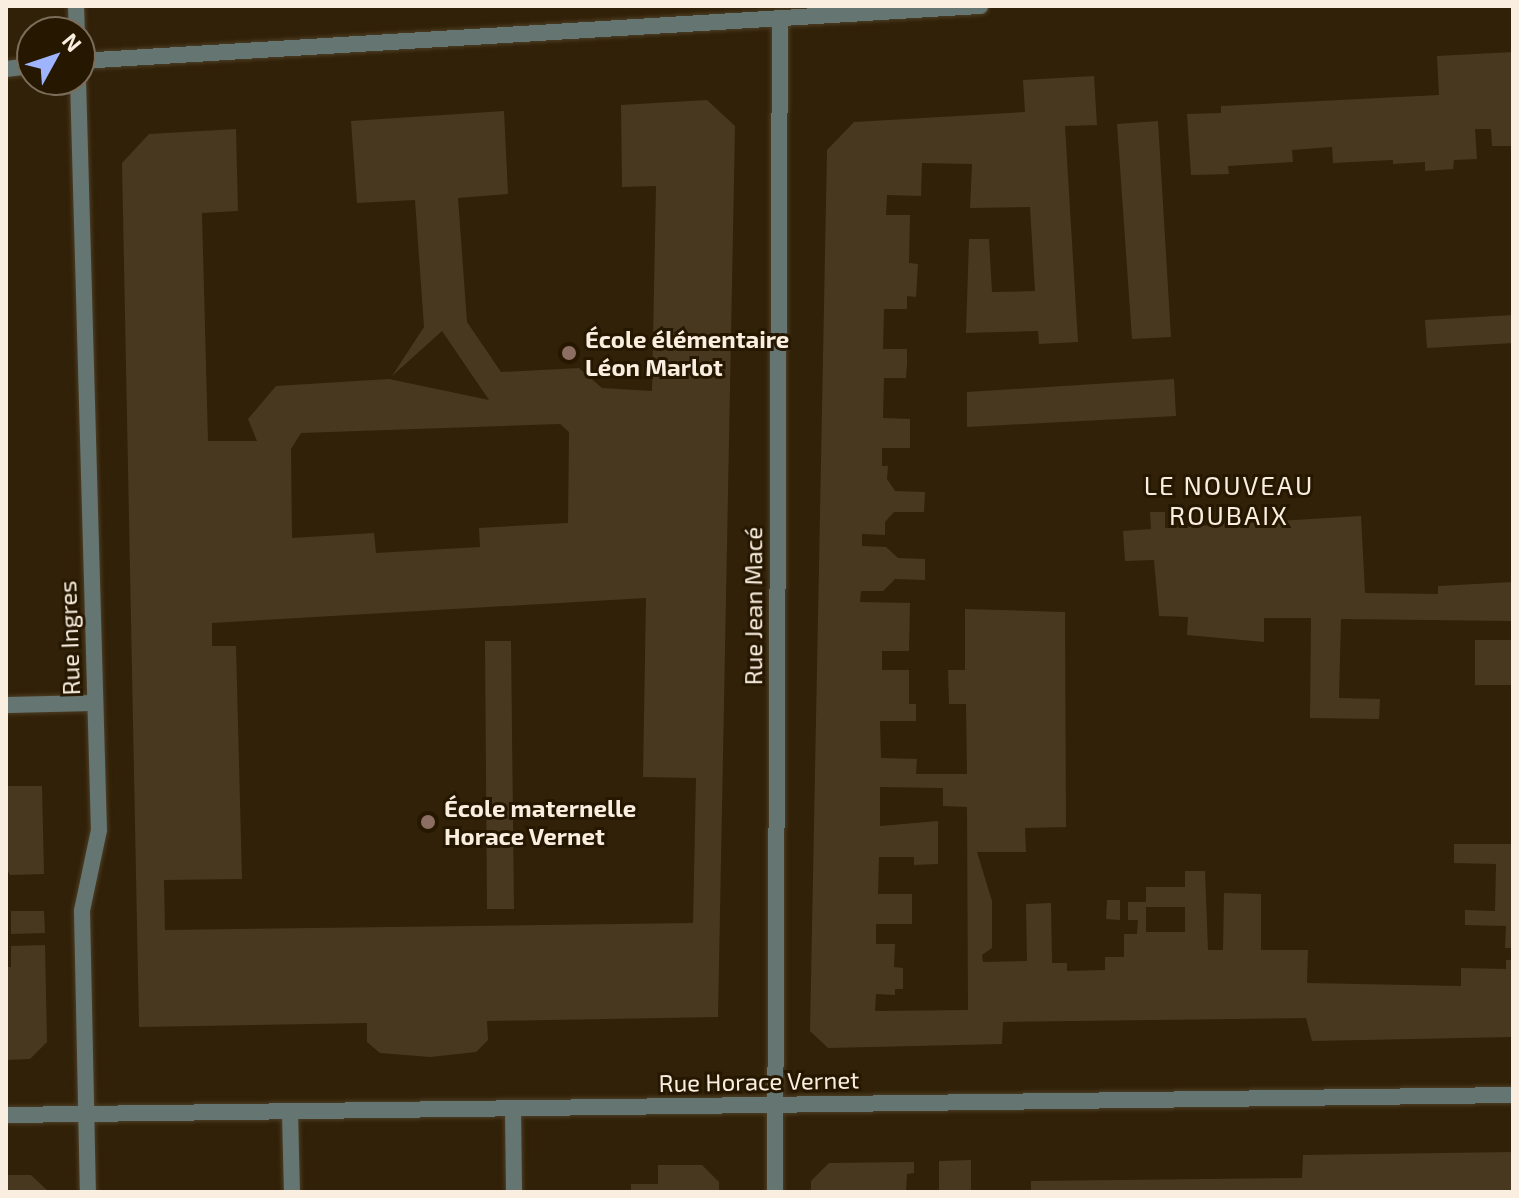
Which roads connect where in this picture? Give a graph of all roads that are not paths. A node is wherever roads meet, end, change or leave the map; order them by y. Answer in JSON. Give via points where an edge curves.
{"nodes":[{"id":1,"x":980,"y":6,"type":"edge"},
{"id":2,"x":780,"y":20,"type":"junction"},
{"id":3,"x":96,"y":60,"type":"edge"},
{"id":4,"x":78,"y":96,"type":"edge"},
{"id":5,"x":95,"y":703,"type":"junction"},
{"id":6,"x":6,"y":705,"type":"edge"},
{"id":7,"x":1513,"y":1095,"type":"edge"},
{"id":8,"x":775,"y":1105,"type":"junction"},
{"id":9,"x":513,"y":1108,"type":"junction"},
{"id":10,"x":86,"y":1112,"type":"junction"},
{"id":11,"x":290,"y":1112,"type":"junction"},
{"id":12,"x":6,"y":1115,"type":"edge"},
{"id":13,"x":88,"y":1192,"type":"edge"},
{"id":14,"x":292,"y":1192,"type":"edge"},
{"id":15,"x":514,"y":1192,"type":"edge"},
{"id":16,"x":775,"y":1192,"type":"edge"}],
"edges":[{"from":1,"to":2,"type":"street"},
{"from":2,"to":3,"type":"street"},
{"from":2,"to":8,"type":"street","name":"Rue Jean Macé"},
{"from":4,"to":5,"type":"street","name":"Rue Ingres"},
{"from":5,"to":6,"type":"street"},
{"from":5,"to":10,"type":"street","name":"Rue Ingres","via":[[99,830],[82,911]]},
{"from":7,"to":8,"type":"street","name":"Rue Horace Vernet"},
{"from":8,"to":9,"type":"street","name":"Rue Horace Vernet"},
{"from":8,"to":16,"type":"street","name":"Rue Jean Macé"},
{"from":9,"to":11,"type":"street","name":"Rue Horace Vernet"},
{"from":9,"to":15,"type":"street"},
{"from":10,"to":11,"type":"street","name":"Rue Horace Vernet"},
{"from":10,"to":12,"type":"street","name":"Rue Horace Vernet"},
{"from":10,"to":13,"type":"street","name":"Rue Ingres"},
{"from":11,"to":14,"type":"street"}]}
